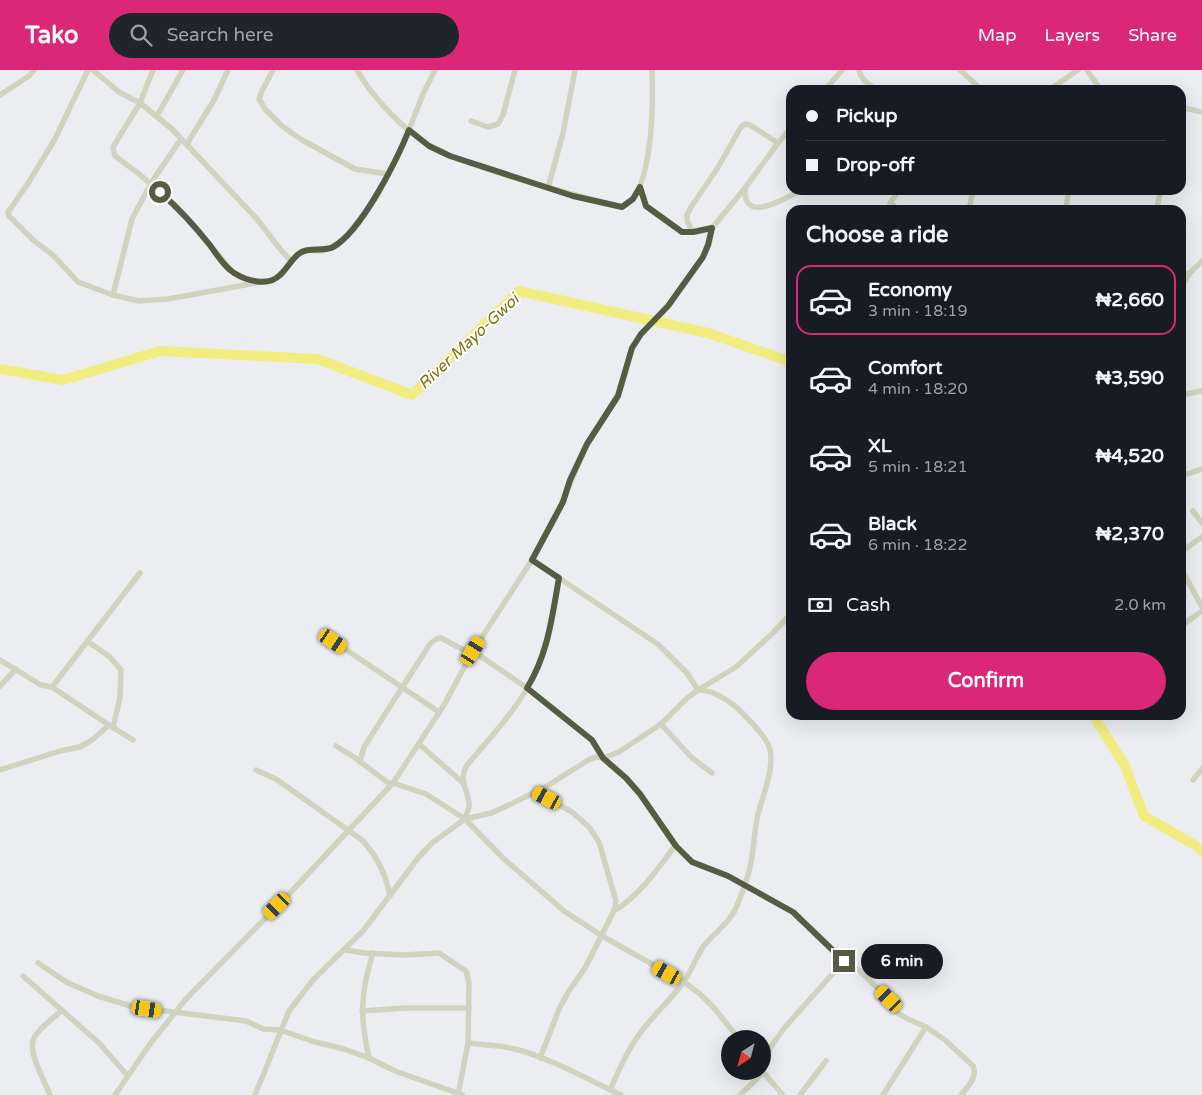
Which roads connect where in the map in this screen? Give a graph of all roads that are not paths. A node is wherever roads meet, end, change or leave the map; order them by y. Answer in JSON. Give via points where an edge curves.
{"nodes":[{"id":1,"x":34,"y":70,"type":"edge"},
{"id":2,"x":88,"y":70,"type":"edge"},
{"id":3,"x":93,"y":70,"type":"edge"},
{"id":4,"x":153,"y":70,"type":"edge"},
{"id":5,"x":183,"y":70,"type":"edge"},
{"id":6,"x":228,"y":70,"type":"edge"},
{"id":7,"x":274,"y":70,"type":"edge"},
{"id":8,"x":357,"y":70,"type":"edge"},
{"id":9,"x":435,"y":70,"type":"edge"},
{"id":10,"x":515,"y":70,"type":"edge"},
{"id":11,"x":576,"y":70,"type":"edge"},
{"id":12,"x":652,"y":70,"type":"edge"},
{"id":13,"x":842,"y":70,"type":"edge"},
{"id":14,"x":859,"y":70,"type":"edge"},
{"id":15,"x":960,"y":70,"type":"edge"},
{"id":16,"x":1087,"y":70,"type":"edge"},
{"id":17,"x":1073,"y":71,"type":"edge"},
{"id":18,"x":829,"y":85,"type":"edge"},
{"id":19,"x":870,"y":85,"type":"edge"},
{"id":20,"x":976,"y":85,"type":"edge"},
{"id":21,"x":1055,"y":85,"type":"edge"},
{"id":22,"x":1098,"y":85,"type":"edge"},
{"id":23,"x":0,"y":95,"type":"edge"},
{"id":24,"x":140,"y":103,"type":"junction"},
{"id":25,"x":1186,"y":108,"type":"edge"},
{"id":26,"x":1202,"y":112,"type":"edge"},
{"id":27,"x":157,"y":116,"type":"junction"},
{"id":28,"x":471,"y":121,"type":"dead end"},
{"id":29,"x":409,"y":130,"type":"junction"},
{"id":30,"x":786,"y":134,"type":"edge"},
{"id":31,"x":181,"y":139,"type":"junction"},
{"id":32,"x":778,"y":143,"type":"junction"},
{"id":33,"x":187,"y":144,"type":"junction"},
{"id":34,"x":388,"y":174,"type":"junction"},
{"id":35,"x":150,"y":184,"type":"junction"},
{"id":36,"x":640,"y":187,"type":"junction"},
{"id":37,"x":548,"y":188,"type":"junction"},
{"id":38,"x":746,"y":188,"type":"junction"},
{"id":39,"x":791,"y":195,"type":"edge"},
{"id":40,"x":896,"y":195,"type":"edge"},
{"id":41,"x":893,"y":205,"type":"edge"},
{"id":42,"x":712,"y":228,"type":"junction"},
{"id":43,"x":693,"y":232,"type":"junction"},
{"id":44,"x":1202,"y":261,"type":"edge"},
{"id":45,"x":291,"y":262,"type":"junction"},
{"id":46,"x":1186,"y":273,"type":"edge"},
{"id":47,"x":1189,"y":274,"type":"junction"},
{"id":48,"x":1186,"y":279,"type":"edge"},
{"id":49,"x":260,"y":282,"type":"junction"},
{"id":50,"x":113,"y":295,"type":"junction"},
{"id":51,"x":1202,"y":391,"type":"edge"},
{"id":52,"x":1186,"y":394,"type":"edge"},
{"id":53,"x":1202,"y":469,"type":"edge"},
{"id":54,"x":1186,"y":474,"type":"edge"},
{"id":55,"x":1192,"y":511,"type":"dead end"},
{"id":56,"x":1202,"y":523,"type":"edge"},
{"id":57,"x":1202,"y":537,"type":"edge"},
{"id":58,"x":1186,"y":548,"type":"edge"},
{"id":59,"x":532,"y":560,"type":"junction"},
{"id":60,"x":140,"y":573,"type":"dead end"},
{"id":61,"x":1186,"y":577,"type":"edge"},
{"id":62,"x":559,"y":578,"type":"junction"},
{"id":63,"x":1202,"y":607,"type":"edge"},
{"id":64,"x":1202,"y":611,"type":"edge"},
{"id":65,"x":786,"y":619,"type":"edge"},
{"id":66,"x":1186,"y":622,"type":"edge"},
{"id":67,"x":86,"y":641,"type":"junction"},
{"id":68,"x":333,"y":641,"type":"dead end"},
{"id":69,"x":472,"y":653,"type":"junction"},
{"id":70,"x":0,"y":660,"type":"edge"},
{"id":71,"x":16,"y":669,"type":"junction"},
{"id":72,"x":0,"y":686,"type":"edge"},
{"id":73,"x":52,"y":686,"type":"junction"},
{"id":74,"x":402,"y":687,"type":"junction"},
{"id":75,"x":527,"y":688,"type":"junction"},
{"id":76,"x":698,"y":690,"type":"junction"},
{"id":77,"x":439,"y":712,"type":"junction"},
{"id":78,"x":661,"y":724,"type":"junction"},
{"id":79,"x":111,"y":727,"type":"junction"},
{"id":80,"x":133,"y":740,"type":"dead end"},
{"id":81,"x":419,"y":744,"type":"junction"},
{"id":82,"x":336,"y":746,"type":"dead end"},
{"id":83,"x":603,"y":758,"type":"junction"},
{"id":84,"x":360,"y":762,"type":"junction"},
{"id":85,"x":1202,"y":769,"type":"edge"},
{"id":86,"x":0,"y":770,"type":"edge"},
{"id":87,"x":256,"y":770,"type":"dead end"},
{"id":88,"x":712,"y":773,"type":"dead end"},
{"id":89,"x":1193,"y":780,"type":"dead end"},
{"id":90,"x":392,"y":784,"type":"junction"},
{"id":91,"x":464,"y":784,"type":"junction"},
{"id":92,"x":536,"y":792,"type":"junction"},
{"id":93,"x":465,"y":819,"type":"junction"},
{"id":94,"x":350,"y":830,"type":"junction"},
{"id":95,"x":676,"y":846,"type":"junction"},
{"id":96,"x":745,"y":886,"type":"junction"},
{"id":97,"x":390,"y":896,"type":"junction"},
{"id":98,"x":614,"y":911,"type":"junction"},
{"id":99,"x":602,"y":936,"type":"junction"},
{"id":100,"x":346,"y":950,"type":"junction"},
{"id":101,"x":373,"y":953,"type":"junction"},
{"id":102,"x":844,"y":961,"type":"junction"},
{"id":103,"x":38,"y":963,"type":"dead end"},
{"id":104,"x":23,"y":976,"type":"dead end"},
{"id":105,"x":684,"y":982,"type":"junction"},
{"id":106,"x":469,"y":1008,"type":"junction"},
{"id":107,"x":62,"y":1010,"type":"junction"},
{"id":108,"x":362,"y":1011,"type":"junction"},
{"id":109,"x":174,"y":1013,"type":"junction"},
{"id":110,"x":926,"y":1027,"type":"junction"},
{"id":111,"x":280,"y":1030,"type":"junction"},
{"id":112,"x":732,"y":1030,"type":"edge"},
{"id":113,"x":468,"y":1043,"type":"junction"},
{"id":114,"x":771,"y":1047,"type":"edge"},
{"id":115,"x":370,"y":1058,"type":"junction"},
{"id":116,"x":540,"y":1058,"type":"junction"},
{"id":117,"x":826,"y":1061,"type":"dead end"},
{"id":118,"x":127,"y":1075,"type":"junction"},
{"id":119,"x":754,"y":1080,"type":"edge"},
{"id":120,"x":769,"y":1080,"type":"edge"},
{"id":121,"x":610,"y":1090,"type":"junction"},
{"id":122,"x":460,"y":1094,"type":"edge"},
{"id":123,"x":50,"y":1095,"type":"edge"},
{"id":124,"x":115,"y":1095,"type":"edge"},
{"id":125,"x":255,"y":1095,"type":"edge"},
{"id":126,"x":621,"y":1095,"type":"edge"},
{"id":127,"x":740,"y":1095,"type":"edge"},
{"id":128,"x":783,"y":1095,"type":"edge"},
{"id":129,"x":800,"y":1095,"type":"edge"},
{"id":130,"x":884,"y":1095,"type":"edge"},
{"id":131,"x":961,"y":1095,"type":"edge"}],
"edges":[{"from":1,"to":23,"type":"street"},
{"from":2,"to":50,"type":"street","via":[[55,139],[8,212],[12,220],[53,255],[78,282]]},
{"from":3,"to":24,"type":"street","via":[[119,92]]},
{"from":4,"to":24,"type":"street"},
{"from":5,"to":27,"type":"street"},
{"from":6,"to":33,"type":"street"},
{"from":7,"to":34,"type":"street","via":[[259,100],[282,126],[355,169]]},
{"from":8,"to":29,"type":"street","via":[[376,97]]},
{"from":9,"to":29,"type":"street"},
{"from":10,"to":28,"type":"street","via":[[498,124],[488,127]]},
{"from":11,"to":37,"type":"street"},
{"from":12,"to":36,"type":"street","via":[[650,142]]},
{"from":13,"to":18,"type":"street"},
{"from":14,"to":19,"type":"street"},
{"from":15,"to":20,"type":"street"},
{"from":16,"to":22,"type":"street"},
{"from":17,"to":21,"type":"street"},
{"from":24,"to":27,"type":"street"},
{"from":24,"to":35,"type":"street","via":[[114,152]]},
{"from":25,"to":26,"type":"street"},
{"from":27,"to":31,"type":"street"},
{"from":29,"to":34,"type":"street"},
{"from":29,"to":37,"type":"street","via":[[429,146],[450,156]]},
{"from":30,"to":32,"type":"street"},
{"from":31,"to":33,"type":"street"},
{"from":31,"to":35,"type":"street"},
{"from":32,"to":38,"type":"street"},
{"from":32,"to":43,"type":"street","via":[[750,125],[740,127],[690,207],[687,215]]},
{"from":33,"to":45,"type":"street","via":[[257,219]]},
{"from":34,"to":45,"type":"street","via":[[377,196],[342,241],[332,248],[305,250]]},
{"from":35,"to":49,"type":"street","via":[[177,207],[233,272]]},
{"from":35,"to":50,"type":"street","via":[[132,219]]},
{"from":36,"to":37,"type":"street","via":[[633,199],[622,207]]},
{"from":36,"to":43,"type":"street","via":[[646,206],[652,212],[682,232]]},
{"from":38,"to":39,"type":"street","via":[[748,203],[756,207],[768,207]]},
{"from":38,"to":42,"type":"street"},
{"from":40,"to":41,"type":"street","via":[[890,203]]},
{"from":42,"to":43,"type":"street"},
{"from":42,"to":59,"type":"street","via":[[703,257],[668,306],[632,348],[618,396],[587,444],[563,502]]},
{"from":44,"to":47,"type":"street"},
{"from":45,"to":49,"type":"street","via":[[280,276]]},
{"from":46,"to":47,"type":"street"},
{"from":47,"to":48,"type":"street"},
{"from":49,"to":50,"type":"street","via":[[168,300],[139,301]]},
{"from":51,"to":52,"type":"street"},
{"from":53,"to":54,"type":"street"},
{"from":55,"to":56,"type":"street"},
{"from":57,"to":58,"type":"street"},
{"from":59,"to":62,"type":"street"},
{"from":59,"to":69,"type":"street"},
{"from":60,"to":67,"type":"street"},
{"from":61,"to":63,"type":"street"},
{"from":62,"to":75,"type":"street","via":[[547,642],[535,676]]},
{"from":62,"to":76,"type":"street","via":[[659,645],[687,673]]},
{"from":64,"to":66,"type":"street"},
{"from":65,"to":76,"type":"street","via":[[736,667]]},
{"from":67,"to":73,"type":"street"},
{"from":67,"to":79,"type":"street","via":[[110,657],[121,670],[120,697]]},
{"from":68,"to":74,"type":"street"},
{"from":69,"to":74,"type":"street","via":[[447,640],[436,639]]},
{"from":69,"to":75,"type":"street"},
{"from":69,"to":77,"type":"street"},
{"from":70,"to":71,"type":"street"},
{"from":71,"to":72,"type":"street"},
{"from":71,"to":73,"type":"street","via":[[41,684]]},
{"from":73,"to":79,"type":"street"},
{"from":74,"to":77,"type":"street"},
{"from":74,"to":84,"type":"street","via":[[364,747]]},
{"from":75,"to":83,"type":"street","via":[[592,740]]},
{"from":75,"to":91,"type":"street","via":[[516,707],[467,765],[463,773]]},
{"from":76,"to":78,"type":"street"},
{"from":76,"to":96,"type":"street","via":[[724,698],[748,718],[769,745],[771,760]]},
{"from":77,"to":81,"type":"street"},
{"from":78,"to":83,"type":"street","via":[[619,752]]},
{"from":78,"to":88,"type":"street","via":[[690,757]]},
{"from":79,"to":80,"type":"street"},
{"from":79,"to":86,"type":"street","via":[[80,747],[60,750]]},
{"from":81,"to":90,"type":"street"},
{"from":81,"to":91,"type":"street"},
{"from":82,"to":84,"type":"street"},
{"from":83,"to":92,"type":"street","via":[[590,758]]},
{"from":83,"to":95,"type":"street","via":[[640,794]]},
{"from":84,"to":90,"type":"street"},
{"from":85,"to":89,"type":"street"},
{"from":87,"to":94,"type":"street","via":[[276,779]]},
{"from":90,"to":93,"type":"street","via":[[426,794]]},
{"from":90,"to":94,"type":"street"},
{"from":91,"to":93,"type":"street","via":[[469,808]]},
{"from":92,"to":93,"type":"street","via":[[491,812]]},
{"from":92,"to":98,"type":"street","via":[[572,812],[589,826],[599,842],[612,885],[616,901]]},
{"from":93,"to":97,"type":"street","via":[[432,843]]},
{"from":93,"to":99,"type":"street","via":[[541,892]]},
{"from":94,"to":97,"type":"street","via":[[377,858]]},
{"from":94,"to":109,"type":"street"},
{"from":95,"to":96,"type":"street","via":[[692,862]]},
{"from":95,"to":98,"type":"street","via":[[632,899]]},
{"from":96,"to":102,"type":"street","via":[[793,912]]},
{"from":96,"to":105,"type":"street","via":[[734,912],[704,946]]},
{"from":97,"to":100,"type":"street"},
{"from":98,"to":99,"type":"street"},
{"from":99,"to":105,"type":"street"},
{"from":99,"to":116,"type":"street","via":[[560,1007]]},
{"from":100,"to":101,"type":"street"},
{"from":100,"to":111,"type":"street","via":[[300,995]]},
{"from":101,"to":106,"type":"street","via":[[443,955],[466,972]]},
{"from":101,"to":108,"type":"street"},
{"from":102,"to":110,"type":"street","via":[[860,971],[889,999],[896,1012]]},
{"from":102,"to":114,"type":"street"},
{"from":103,"to":109,"type":"street","via":[[68,983],[98,996],[134,1007]]},
{"from":104,"to":107,"type":"street"},
{"from":105,"to":112,"type":"street","via":[[714,1008]]},
{"from":105,"to":121,"type":"street","via":[[636,1039]]},
{"from":106,"to":108,"type":"street"},
{"from":106,"to":113,"type":"street"},
{"from":107,"to":118,"type":"street","via":[[99,1043]]},
{"from":107,"to":123,"type":"street","via":[[33,1039],[32,1046]]},
{"from":108,"to":115,"type":"street"},
{"from":109,"to":111,"type":"street","via":[[246,1021],[263,1030]]},
{"from":109,"to":118,"type":"street"},
{"from":110,"to":130,"type":"street"},
{"from":110,"to":131,"type":"street","via":[[973,1066],[974,1077]]},
{"from":111,"to":115,"type":"street"},
{"from":111,"to":125,"type":"street"},
{"from":113,"to":116,"type":"street","via":[[510,1048]]},
{"from":113,"to":122,"type":"street"},
{"from":115,"to":122,"type":"street","via":[[395,1071]]},
{"from":116,"to":121,"type":"street"},
{"from":117,"to":129,"type":"street"},
{"from":118,"to":124,"type":"street"},
{"from":119,"to":127,"type":"street"},
{"from":120,"to":128,"type":"street"},
{"from":121,"to":126,"type":"street"}]}
